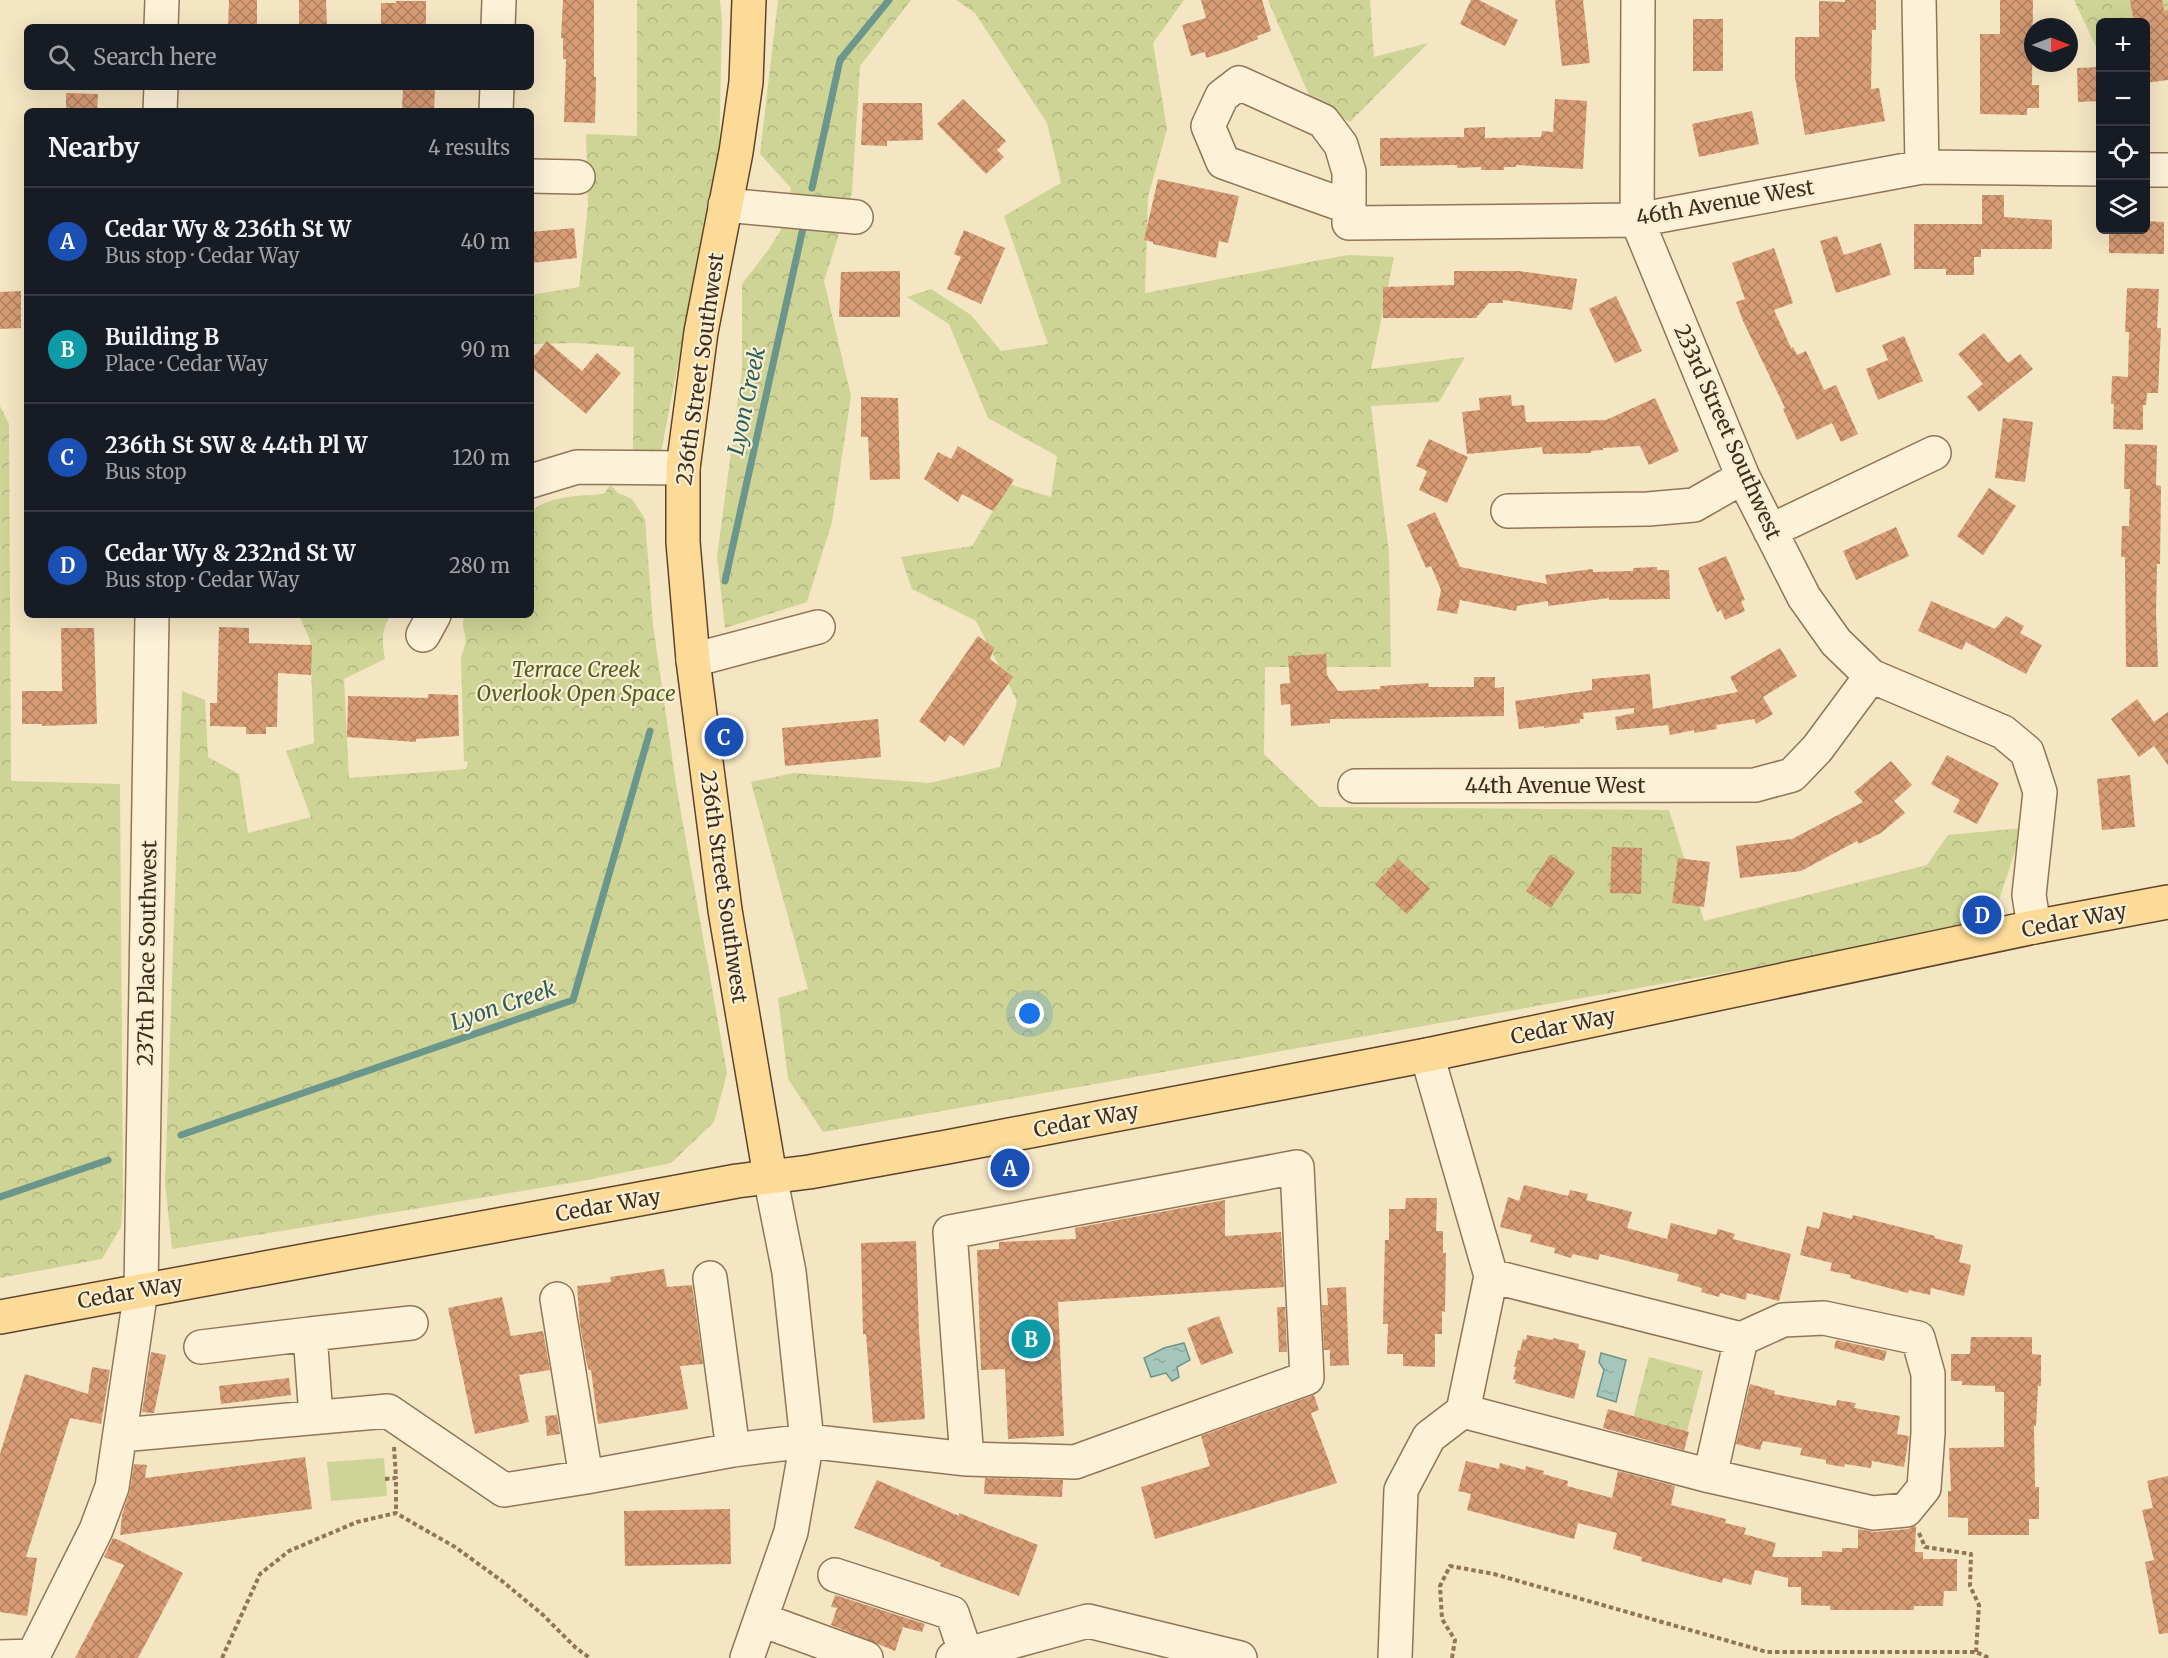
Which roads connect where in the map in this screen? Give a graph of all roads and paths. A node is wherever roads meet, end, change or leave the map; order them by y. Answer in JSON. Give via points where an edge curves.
{"nodes":[{"id":1,"x":162,"y":0,"type":"edge"},
{"id":2,"x":499,"y":0,"type":"edge"},
{"id":3,"x":749,"y":0,"type":"edge"},
{"id":4,"x":1638,"y":0,"type":"edge"},
{"id":5,"x":1919,"y":0,"type":"edge"},
{"id":6,"x":161,"y":24,"type":"edge"},
{"id":7,"x":498,"y":24,"type":"edge"},
{"id":8,"x":160,"y":90,"type":"edge"},
{"id":9,"x":497,"y":90,"type":"edge"},
{"id":10,"x":160,"y":108,"type":"edge"},
{"id":11,"x":496,"y":108,"type":"edge"},
{"id":12,"x":1922,"y":167,"type":"junction"},
{"id":13,"x":2096,"y":169,"type":"edge"},
{"id":14,"x":2150,"y":170,"type":"edge"},
{"id":15,"x":2168,"y":170,"type":"edge"},
{"id":16,"x":534,"y":176,"type":"edge"},
{"id":17,"x":578,"y":177,"type":"dead end"},
{"id":18,"x":725,"y":205,"type":"junction"},
{"id":19,"x":1349,"y":215,"type":"dead end"},
{"id":20,"x":856,"y":217,"type":"dead end"},
{"id":21,"x":1637,"y":220,"type":"junction"},
{"id":22,"x":1934,"y":453,"type":"dead end"},
{"id":23,"x":683,"y":468,"type":"junction"},
{"id":24,"x":1743,"y":477,"type":"junction"},
{"id":25,"x":534,"y":480,"type":"edge"},
{"id":26,"x":1508,"y":512,"type":"dead end"},
{"id":27,"x":1770,"y":531,"type":"junction"},
{"id":28,"x":152,"y":618,"type":"edge"},
{"id":29,"x":818,"y":627,"type":"dead end"},
{"id":30,"x":693,"y":660,"type":"junction"},
{"id":31,"x":1871,"y":676,"type":"junction"},
{"id":32,"x":1355,"y":786,"type":"dead end"},
{"id":33,"x":2168,"y":902,"type":"edge"},
{"id":34,"x":2034,"y":927,"type":"junction"},
{"id":35,"x":1426,"y":1055,"type":"junction"},
{"id":36,"x":770,"y":1176,"type":"junction"},
{"id":37,"x":1491,"y":1276,"type":"junction"},
{"id":38,"x":710,"y":1278,"type":"dead end"},
{"id":39,"x":141,"y":1290,"type":"junction"},
{"id":40,"x":557,"y":1299,"type":"dead end"},
{"id":41,"x":0,"y":1317,"type":"edge"},
{"id":42,"x":411,"y":1323,"type":"dead end"},
{"id":43,"x":310,"y":1334,"type":"junction"},
{"id":44,"x":1741,"y":1339,"type":"junction"},
{"id":45,"x":201,"y":1347,"type":"dead end"},
{"id":46,"x":1463,"y":1411,"type":"junction"},
{"id":47,"x":316,"y":1417,"type":"junction"},
{"id":48,"x":121,"y":1435,"type":"junction"},
{"id":49,"x":807,"y":1441,"type":"junction"},
{"id":50,"x":394,"y":1446,"type":"dead end"},
{"id":51,"x":733,"y":1450,"type":"junction"},
{"id":52,"x":967,"y":1459,"type":"junction"},
{"id":53,"x":1710,"y":1476,"type":"junction"},
{"id":54,"x":586,"y":1477,"type":"junction"},
{"id":55,"x":396,"y":1478,"type":"junction"},
{"id":56,"x":386,"y":1479,"type":"dead end"},
{"id":57,"x":1909,"y":1507,"type":"junction"},
{"id":58,"x":396,"y":1513,"type":"junction"},
{"id":59,"x":835,"y":1575,"type":"dead end"},
{"id":60,"x":762,"y":1620,"type":"junction"},
{"id":61,"x":1976,"y":1652,"type":"junction"},
{"id":62,"x":959,"y":1656,"type":"edge"},
{"id":63,"x":1401,"y":1656,"type":"edge"},
{"id":64,"x":0,"y":1657,"type":"edge"},
{"id":65,"x":32,"y":1657,"type":"edge"},
{"id":66,"x":222,"y":1658,"type":"edge"},
{"id":67,"x":590,"y":1658,"type":"edge"},
{"id":68,"x":747,"y":1658,"type":"edge"},
{"id":69,"x":866,"y":1658,"type":"edge"},
{"id":70,"x":1240,"y":1658,"type":"edge"},
{"id":71,"x":1452,"y":1658,"type":"edge"},
{"id":72,"x":1989,"y":1658,"type":"edge"}],
"edges":[{"from":1,"to":6,"type":"street"},
{"from":2,"to":7,"type":"street"},
{"from":3,"to":18,"type":"main road","name":"236th Street Southwest","via":[[746,82]]},
{"from":4,"to":21,"type":"street","name":"233rd Street Southwest"},
{"from":5,"to":12,"type":"street"},
{"from":8,"to":10,"type":"street"},
{"from":9,"to":11,"type":"street"},
{"from":12,"to":13,"type":"street","name":"46th Avenue West"},
{"from":12,"to":21,"type":"street","name":"46th Avenue West"},
{"from":14,"to":15,"type":"street"},
{"from":16,"to":17,"type":"street"},
{"from":18,"to":20,"type":"street"},
{"from":18,"to":23,"type":"main road","name":"236th Street Southwest","via":[[701,332]]},
{"from":19,"to":21,"type":"street","name":"46th Avenue West"},
{"from":21,"to":24,"type":"street","name":"233rd Street Southwest"},
{"from":22,"to":27,"type":"street"},
{"from":23,"to":25,"type":"street","via":[[577,467]]},
{"from":23,"to":30,"type":"main road","name":"236th Street Southwest","via":[[683,542]]},
{"from":24,"to":26,"type":"street","via":[[1694,505]]},
{"from":24,"to":27,"type":"street","name":"233rd Street Southwest"},
{"from":27,"to":31,"type":"street","name":"233rd Street Southwest","via":[[1803,597],[1836,642]]},
{"from":28,"to":39,"type":"street","name":"237th Place Southwest"},
{"from":29,"to":30,"type":"street"},
{"from":30,"to":36,"type":"main road","name":"236th Street Southwest","via":[[725,910]]},
{"from":31,"to":32,"type":"street","name":"44th Avenue West","via":[[1817,749],[1792,775],[1755,785]]},
{"from":31,"to":34,"type":"street","via":[[2003,732],[2027,752],[2040,792],[2029,895]]},
{"from":33,"to":34,"type":"main road","name":"Cedar Way"},
{"from":34,"to":35,"type":"main road","name":"Cedar Way"},
{"from":35,"to":36,"type":"main road","name":"Cedar Way","via":[[947,1147]]},
{"from":35,"to":37,"type":"street"},
{"from":36,"to":39,"type":"main road","name":"Cedar Way"},
{"from":36,"to":49,"type":"street","name":"236th Street Southwest","via":[[789,1272]]},
{"from":37,"to":44,"type":"street"},
{"from":37,"to":46,"type":"street"},
{"from":38,"to":51,"type":"street"},
{"from":39,"to":41,"type":"main road","name":"Cedar Way"},
{"from":39,"to":48,"type":"street","name":"237th Place Southwest"},
{"from":40,"to":54,"type":"street"},
{"from":42,"to":43,"type":"street"},
{"from":43,"to":45,"type":"street"},
{"from":43,"to":47,"type":"street"},
{"from":44,"to":53,"type":"street"},
{"from":44,"to":57,"type":"street","via":[[1784,1320],[1824,1318],[1918,1338],[1928,1374],[1928,1433],[1924,1488]]},
{"from":46,"to":53,"type":"street"},
{"from":46,"to":63,"type":"street","via":[[1429,1437],[1401,1490]]},
{"from":47,"to":48,"type":"street"},
{"from":47,"to":54,"type":"street","via":[[388,1411],[504,1490]]},
{"from":48,"to":65,"type":"street","name":"237th Place Southwest","via":[[112,1487],[96,1530]]},
{"from":49,"to":51,"type":"street"},
{"from":49,"to":52,"type":"street"},
{"from":49,"to":60,"type":"street","name":"236th Street Southwest","via":[[791,1532]]},
{"from":50,"to":55,"type":"path"},
{"from":51,"to":54,"type":"street"},
{"from":52,"to":52,"type":"street","via":[[950,1232],[1298,1167],[1307,1378],[1075,1462]]},
{"from":53,"to":57,"type":"street","via":[[1873,1513]]},
{"from":55,"to":56,"type":"path"},
{"from":55,"to":58,"type":"path"},
{"from":57,"to":61,"type":"path","via":[[1924,1547],[1971,1554],[1970,1586],[1979,1605]]},
{"from":58,"to":66,"type":"path","via":[[357,1522],[289,1551],[260,1574]]},
{"from":58,"to":67,"type":"path","via":[[455,1547],[502,1581]]},
{"from":59,"to":62,"type":"street","via":[[952,1613]]},
{"from":60,"to":68,"type":"street","name":"236th Street Southwest"},
{"from":60,"to":69,"type":"street"},
{"from":61,"to":71,"type":"path","via":[[1767,1652],[1494,1574],[1450,1566],[1440,1586],[1442,1619],[1455,1640]]},
{"from":61,"to":72,"type":"path"},
{"from":62,"to":70,"type":"street","via":[[1088,1622]]},
{"from":64,"to":65,"type":"street"}]}
